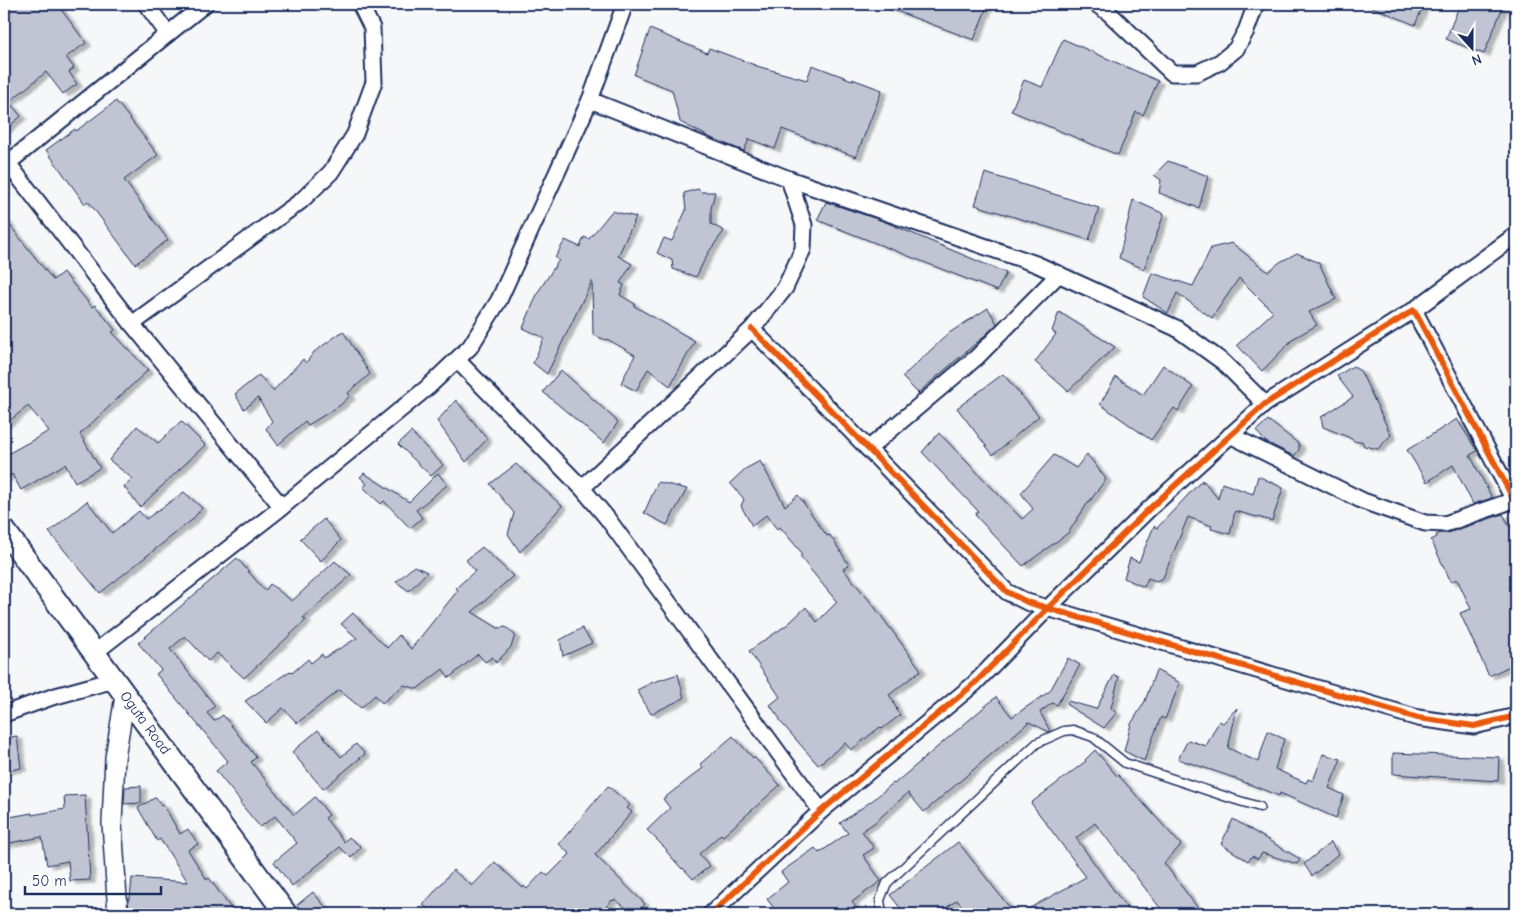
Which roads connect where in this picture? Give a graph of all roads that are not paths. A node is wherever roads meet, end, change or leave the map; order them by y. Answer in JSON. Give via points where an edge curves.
{"nodes":[{"id":1,"x":146,"y":4,"type":"edge"},
{"id":2,"x":205,"y":4,"type":"edge"},
{"id":3,"x":360,"y":4,"type":"edge"},
{"id":4,"x":625,"y":4,"type":"edge"},
{"id":5,"x":1096,"y":4,"type":"edge"},
{"id":6,"x":1256,"y":4,"type":"edge"},
{"id":7,"x":168,"y":34,"type":"junction"},
{"id":8,"x":590,"y":100,"type":"junction"},
{"id":9,"x":6,"y":161,"type":"edge"},
{"id":10,"x":789,"y":179,"type":"junction"},
{"id":11,"x":1516,"y":235,"type":"edge"},
{"id":12,"x":1060,"y":274,"type":"junction"},
{"id":13,"x":1414,"y":310,"type":"junction"},
{"id":14,"x":132,"y":324,"type":"junction"},
{"id":15,"x":752,"y":330,"type":"junction"},
{"id":16,"x":457,"y":360,"type":"junction"},
{"id":17,"x":1266,"y":404,"type":"junction"},
{"id":18,"x":1230,"y":436,"type":"junction"},
{"id":19,"x":868,"y":449,"type":"junction"},
{"id":20,"x":582,"y":488,"type":"junction"},
{"id":21,"x":1515,"y":502,"type":"edge"},
{"id":22,"x":282,"y":507,"type":"junction"},
{"id":23,"x":4,"y":530,"type":"edge"},
{"id":24,"x":1048,"y":608,"type":"junction"},
{"id":25,"x":94,"y":653,"type":"junction"},
{"id":26,"x":120,"y":688,"type":"junction"},
{"id":27,"x":4,"y":714,"type":"edge"},
{"id":28,"x":1516,"y":716,"type":"edge"},
{"id":29,"x":1260,"y":807,"type":"dead end"},
{"id":30,"x":821,"y":811,"type":"junction"},
{"id":31,"x":118,"y":914,"type":"edge"},
{"id":32,"x":286,"y":914,"type":"edge"},
{"id":33,"x":710,"y":914,"type":"edge"},
{"id":34,"x":882,"y":914,"type":"edge"}],
"edges":[{"from":1,"to":7,"type":"street"},
{"from":2,"to":7,"type":"street"},
{"from":3,"to":14,"type":"street","via":[[372,28],[374,82],[355,134],[330,172],[301,201]]},
{"from":4,"to":8,"type":"street"},
{"from":5,"to":6,"type":"street","via":[[1172,73],[1198,73],[1236,50]]},
{"from":7,"to":9,"type":"street"},
{"from":8,"to":10,"type":"street"},
{"from":8,"to":16,"type":"street","via":[[499,300],[470,347]]},
{"from":9,"to":14,"type":"street"},
{"from":10,"to":12,"type":"street"},
{"from":10,"to":15,"type":"street","via":[[804,225],[803,249],[785,288]]},
{"from":11,"to":13,"type":"street"},
{"from":12,"to":17,"type":"street","via":[[1176,328],[1223,362]]},
{"from":12,"to":19,"type":"street","via":[[977,357]]},
{"from":13,"to":17,"type":"street"},
{"from":13,"to":21,"type":"street"},
{"from":14,"to":22,"type":"street"},
{"from":15,"to":19,"type":"street"},
{"from":15,"to":20,"type":"street"},
{"from":16,"to":20,"type":"street"},
{"from":16,"to":22,"type":"street"},
{"from":17,"to":18,"type":"street"},
{"from":18,"to":21,"type":"street","via":[[1363,501],[1425,523],[1445,524]]},
{"from":18,"to":24,"type":"street","via":[[1149,509]]},
{"from":19,"to":24,"type":"street","via":[[1007,592]]},
{"from":20,"to":30,"type":"street"},
{"from":22,"to":25,"type":"street"},
{"from":23,"to":25,"type":"main road","name":"Oguta Road"},
{"from":24,"to":28,"type":"street","via":[[1418,718],[1474,726]]},
{"from":24,"to":30,"type":"street","via":[[974,684]]},
{"from":25,"to":26,"type":"main road","name":"Oguta Road"},
{"from":26,"to":27,"type":"street","via":[[52,697]]},
{"from":26,"to":31,"type":"street","via":[[112,823]]},
{"from":26,"to":32,"type":"main road","name":"Oguta Road"},
{"from":29,"to":34,"type":"lane","via":[[1125,762],[1093,737],[1064,730],[1037,743],[888,883],[880,900]]},
{"from":30,"to":33,"type":"street"}]}
